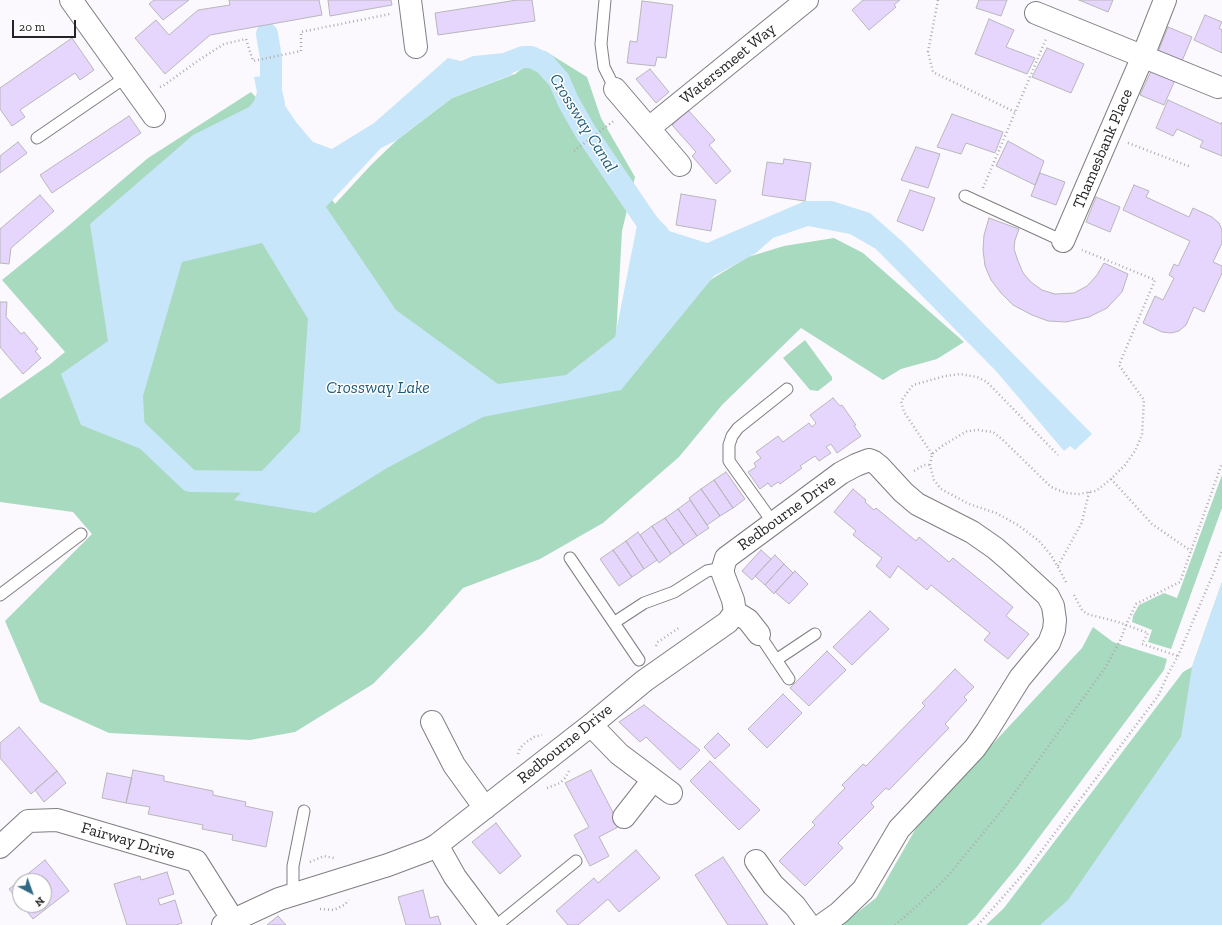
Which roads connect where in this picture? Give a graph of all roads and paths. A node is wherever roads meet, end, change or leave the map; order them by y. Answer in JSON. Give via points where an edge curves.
{"nodes":[{"id":1,"x":71,"y":0,"type":"edge"},
{"id":2,"x":605,"y":0,"type":"edge"},
{"id":3,"x":807,"y":0,"type":"edge"},
{"id":4,"x":938,"y":0,"type":"edge"},
{"id":5,"x":1165,"y":0,"type":"edge"},
{"id":6,"x":411,"y":5,"type":"edge"},
{"id":7,"x":1045,"y":17,"type":"joint"},
{"id":8,"x":416,"y":47,"type":"dead end"},
{"id":9,"x":1143,"y":56,"type":"junction"},
{"id":10,"x":132,"y":85,"type":"junction"},
{"id":11,"x":1218,"y":87,"type":"dead end"},
{"id":12,"x":615,"y":89,"type":"joint"},
{"id":13,"x":1015,"y":112,"type":"junction"},
{"id":14,"x":154,"y":116,"type":"dead end"},
{"id":15,"x":607,"y":126,"type":"dead end"},
{"id":16,"x":649,"y":128,"type":"junction"},
{"id":17,"x":1109,"y":135,"type":"junction"},
{"id":18,"x":36,"y":138,"type":"dead end"},
{"id":19,"x":574,"y":151,"type":"dead end"},
{"id":20,"x":680,"y":165,"type":"dead end"},
{"id":21,"x":1191,"y":167,"type":"dead end"},
{"id":22,"x":965,"y":196,"type":"dead end"},
{"id":23,"x":978,"y":202,"type":"junction"},
{"id":24,"x":1063,"y":241,"type":"junction"},
{"id":25,"x":787,"y":389,"type":"dead end"},
{"id":26,"x":932,"y":454,"type":"junction"},
{"id":27,"x":1058,"y":455,"type":"dead end"},
{"id":28,"x":1222,"y":463,"type":"edge"},
{"id":29,"x":1111,"y":479,"type":"junction"},
{"id":30,"x":1089,"y":492,"type":"junction"},
{"id":31,"x":774,"y":524,"type":"junction"},
{"id":32,"x":81,"y":534,"type":"dead end"},
{"id":33,"x":1222,"y":550,"type":"edge"},
{"id":34,"x":1191,"y":551,"type":"junction"},
{"id":35,"x":570,"y":558,"type":"dead end"},
{"id":36,"x":1058,"y":566,"type":"junction"},
{"id":37,"x":723,"y":568,"type":"junction"},
{"id":38,"x":1066,"y":582,"type":"dead end"},
{"id":39,"x":1070,"y":589,"type":"dead end"},
{"id":40,"x":0,"y":595,"type":"edge"},
{"id":41,"x":735,"y":612,"type":"junction"},
{"id":42,"x":615,"y":622,"type":"junction"},
{"id":43,"x":685,"y":623,"type":"dead end"},
{"id":44,"x":1126,"y":625,"type":"junction"},
{"id":45,"x":759,"y":634,"type":"joint"},
{"id":46,"x":815,"y":634,"type":"dead end"},
{"id":47,"x":655,"y":649,"type":"dead end"},
{"id":48,"x":1178,"y":656,"type":"junction"},
{"id":49,"x":640,"y":660,"type":"dead end"},
{"id":50,"x":776,"y":660,"type":"junction"},
{"id":51,"x":789,"y":679,"type":"dead end"},
{"id":52,"x":432,"y":722,"type":"dead end"},
{"id":53,"x":590,"y":725,"type":"junction"},
{"id":54,"x":546,"y":735,"type":"dead end"},
{"id":55,"x":518,"y":757,"type":"dead end"},
{"id":56,"x":570,"y":768,"type":"dead end"},
{"id":57,"x":653,"y":780,"type":"junction"},
{"id":58,"x":540,"y":789,"type":"dead end"},
{"id":59,"x":671,"y":793,"type":"dead end"},
{"id":60,"x":485,"y":808,"type":"junction"},
{"id":61,"x":304,"y":811,"type":"dead end"},
{"id":62,"x":624,"y":817,"type":"dead end"},
{"id":63,"x":437,"y":845,"type":"junction"},
{"id":64,"x":0,"y":847,"type":"edge"},
{"id":65,"x":339,"y":860,"type":"dead end"},
{"id":66,"x":576,"y":861,"type":"dead end"},
{"id":67,"x":756,"y":861,"type":"dead end"},
{"id":68,"x":292,"y":886,"type":"junction"},
{"id":69,"x":351,"y":897,"type":"dead end"},
{"id":70,"x":318,"y":909,"type":"dead end"},
{"id":71,"x":228,"y":923,"type":"edge"},
{"id":72,"x":491,"y":925,"type":"edge"},
{"id":73,"x":497,"y":925,"type":"edge"},
{"id":74,"x":809,"y":925,"type":"edge"},
{"id":75,"x":822,"y":925,"type":"edge"},
{"id":76,"x":895,"y":925,"type":"edge"},
{"id":77,"x":978,"y":925,"type":"edge"}],
"edges":[{"from":1,"to":10,"type":"street"},
{"from":2,"to":12,"type":"lane","via":[[601,44],[604,67]]},
{"from":3,"to":16,"type":"street","name":"Watersmeet Way"},
{"from":4,"to":13,"type":"path","via":[[928,52],[933,72]]},
{"from":5,"to":9,"type":"street","name":"Thamesbank Place"},
{"from":6,"to":8,"type":"street"},
{"from":6,"to":10,"type":"path","via":[[301,32],[302,51],[253,61],[246,39],[224,44],[163,86]]},
{"from":7,"to":9,"type":"street"},
{"from":7,"to":13,"type":"path"},
{"from":9,"to":11,"type":"street"},
{"from":9,"to":17,"type":"street","name":"Thamesbank Place"},
{"from":10,"to":14,"type":"street"},
{"from":10,"to":18,"type":"lane"},
{"from":12,"to":16,"type":"street"},
{"from":13,"to":23,"type":"path"},
{"from":15,"to":19,"type":"path"},
{"from":16,"to":20,"type":"street"},
{"from":17,"to":21,"type":"path"},
{"from":17,"to":24,"type":"street","name":"Thamesbank Place"},
{"from":22,"to":23,"type":"lane"},
{"from":23,"to":24,"type":"lane"},
{"from":24,"to":29,"type":"path","via":[[1155,280],[1119,365],[1144,400],[1142,435],[1135,451]]},
{"from":25,"to":31,"type":"lane","via":[[738,428],[729,445],[729,461]]},
{"from":26,"to":27,"type":"path","via":[[904,412],[901,401],[913,385],[960,374],[987,382]]},
{"from":26,"to":30,"type":"path","via":[[967,431],[993,432],[1051,487],[1066,493]]},
{"from":26,"to":36,"type":"path","via":[[930,465],[934,480],[941,489],[1018,525],[1039,541]]},
{"from":28,"to":34,"type":"path"},
{"from":29,"to":30,"type":"path","via":[[1096,491]]},
{"from":29,"to":34,"type":"path","via":[[1152,524]]},
{"from":30,"to":36,"type":"path","via":[[1082,522]]},
{"from":31,"to":37,"type":"street","name":"Redbourne Drive","via":[[726,558]]},
{"from":31,"to":75,"type":"street","name":"Redbourne Drive","via":[[841,473],[865,461],[872,461],[917,504],[972,532],[995,548],[1044,592],[1055,612],[1054,630],[1049,643],[1020,678],[988,731],[944,782],[898,829],[863,890]]},
{"from":32,"to":40,"type":"lane"},
{"from":33,"to":48,"type":"path"},
{"from":34,"to":44,"type":"path","via":[[1180,582],[1136,604]]},
{"from":35,"to":42,"type":"lane"},
{"from":36,"to":38,"type":"path"},
{"from":37,"to":41,"type":"street"},
{"from":37,"to":42,"type":"lane","via":[[708,571],[674,592],[644,603]]},
{"from":39,"to":44,"type":"path","via":[[1087,614]]},
{"from":41,"to":45,"type":"street","via":[[748,620]]},
{"from":41,"to":53,"type":"street","name":"Redbourne Drive","via":[[728,622],[644,681]]},
{"from":42,"to":49,"type":"lane"},
{"from":43,"to":47,"type":"path","via":[[658,642]]},
{"from":44,"to":48,"type":"path","via":[[1148,634],[1142,644]]},
{"from":44,"to":76,"type":"path","via":[[1105,668],[1003,809],[947,877]]},
{"from":45,"to":50,"type":"lane"},
{"from":46,"to":50,"type":"lane"},
{"from":48,"to":77,"type":"path","via":[[1158,696],[1139,722],[1028,870]]},
{"from":50,"to":51,"type":"lane"},
{"from":52,"to":60,"type":"street","via":[[454,765]]},
{"from":53,"to":57,"type":"street","via":[[610,746]]},
{"from":53,"to":60,"type":"street","name":"Redbourne Drive"},
{"from":54,"to":55,"type":"path","via":[[534,737],[525,743],[520,748]]},
{"from":56,"to":58,"type":"path","via":[[560,783]]},
{"from":57,"to":59,"type":"street"},
{"from":57,"to":62,"type":"street"},
{"from":60,"to":63,"type":"street","name":"Redbourne Drive"},
{"from":61,"to":68,"type":"lane","via":[[293,866]]},
{"from":63,"to":68,"type":"street","name":"Redbourne Drive","via":[[388,865]]},
{"from":63,"to":72,"type":"street","via":[[455,877]]},
{"from":64,"to":71,"type":"street","name":"Fairway Drive","via":[[28,821],[57,820],[196,861]]},
{"from":65,"to":68,"type":"path","via":[[324,856],[316,859]]},
{"from":66,"to":73,"type":"lane"},
{"from":67,"to":74,"type":"street","via":[[773,885]]},
{"from":68,"to":71,"type":"street","name":"Redbourne Drive","via":[[258,908]]},
{"from":69,"to":70,"type":"path","via":[[344,906],[334,910]]}]}
